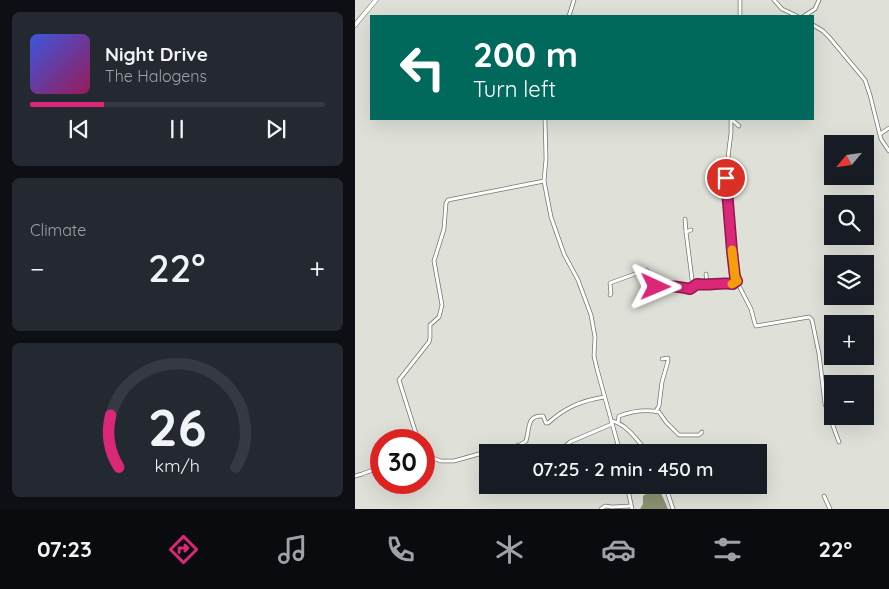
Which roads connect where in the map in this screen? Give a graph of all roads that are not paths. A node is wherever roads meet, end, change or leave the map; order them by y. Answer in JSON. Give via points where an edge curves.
{"nodes":[{"id":1,"x":376,"y":0,"type":"edge"},
{"id":2,"x":574,"y":0,"type":"edge"},
{"id":3,"x":740,"y":0,"type":"edge"},
{"id":4,"x":774,"y":0,"type":"edge"},
{"id":5,"x":819,"y":0,"type":"edge"},
{"id":6,"x":569,"y":15,"type":"edge"},
{"id":7,"x":740,"y":15,"type":"edge"},
{"id":8,"x":795,"y":15,"type":"edge"},
{"id":9,"x":806,"y":15,"type":"edge"},
{"id":10,"x":355,"y":25,"type":"edge"},
{"id":11,"x":814,"y":26,"type":"edge"},
{"id":12,"x":545,"y":120,"type":"edge"},
{"id":13,"x":731,"y":120,"type":"edge"},
{"id":14,"x":732,"y":120,"type":"edge"},
{"id":15,"x":739,"y":126,"type":"dead end"},
{"id":16,"x":889,"y":128,"type":"edge"},
{"id":17,"x":880,"y":134,"type":"junction"},
{"id":18,"x":889,"y":151,"type":"edge"},
{"id":19,"x":545,"y":181,"type":"junction"},
{"id":20,"x":685,"y":219,"type":"dead end"},
{"id":21,"x":691,"y":230,"type":"dead end"},
{"id":22,"x":686,"y":232,"type":"junction"},
{"id":23,"x":706,"y":274,"type":"dead end"},
{"id":24,"x":737,"y":281,"type":"junction"},
{"id":25,"x":707,"y":285,"type":"junction"},
{"id":26,"x":693,"y":287,"type":"junction"},
{"id":27,"x":610,"y":295,"type":"dead end"},
{"id":28,"x":662,"y":359,"type":"dead end"},
{"id":29,"x":604,"y":397,"type":"junction"},
{"id":30,"x":656,"y":411,"type":"junction"},
{"id":31,"x":611,"y":422,"type":"junction"},
{"id":32,"x":618,"y":422,"type":"junction"},
{"id":33,"x":415,"y":429,"type":"edge"},
{"id":34,"x":702,"y":432,"type":"dead end"},
{"id":35,"x":839,"y":442,"type":"dead end"},
{"id":36,"x":568,"y":444,"type":"edge"},
{"id":37,"x":618,"y":444,"type":"edge"},
{"id":38,"x":640,"y":444,"type":"edge"},
{"id":39,"x":435,"y":459,"type":"edge"},
{"id":40,"x":370,"y":471,"type":"edge"},
{"id":41,"x":355,"y":476,"type":"edge"},
{"id":42,"x":629,"y":494,"type":"edge"},
{"id":43,"x":668,"y":494,"type":"edge"},
{"id":44,"x":824,"y":496,"type":"dead end"},
{"id":45,"x":631,"y":507,"type":"edge"},
{"id":46,"x":601,"y":509,"type":"edge"},
{"id":47,"x":673,"y":509,"type":"edge"},
{"id":48,"x":830,"y":509,"type":"edge"}],
"edges":[{"from":1,"to":10,"type":"street"},
{"from":2,"to":6,"type":"street"},
{"from":3,"to":7,"type":"street"},
{"from":4,"to":8,"type":"street","via":[[782,9]]},
{"from":5,"to":9,"type":"street","via":[[815,9]]},
{"from":11,"to":17,"type":"street","via":[[829,37],[865,80]]},
{"from":12,"to":19,"type":"street"},
{"from":13,"to":24,"type":"street","via":[[726,178]]},
{"from":14,"to":15,"type":"street"},
{"from":16,"to":17,"type":"street"},
{"from":17,"to":18,"type":"street"},
{"from":19,"to":29,"type":"street","via":[[555,230],[591,315],[594,356]]},
{"from":19,"to":33,"type":"street","via":[[446,203],[444,229],[434,260],[441,299],[439,316],[430,325],[426,346],[399,380]]},
{"from":20,"to":22,"type":"street"},
{"from":21,"to":22,"type":"street"},
{"from":22,"to":26,"type":"street"},
{"from":23,"to":25,"type":"street"},
{"from":24,"to":25,"type":"street"},
{"from":24,"to":35,"type":"street","via":[[757,326],[809,317],[812,320],[825,404]]},
{"from":25,"to":26,"type":"street"},
{"from":26,"to":27,"type":"street","via":[[656,287],[646,270],[610,283]]},
{"from":28,"to":30,"type":"street","via":[[668,358],[668,361]]},
{"from":29,"to":31,"type":"street"},
{"from":29,"to":39,"type":"street","via":[[575,404],[548,424],[543,416],[534,417],[530,421],[526,442],[520,445],[455,461]]},
{"from":30,"to":32,"type":"street","via":[[629,412],[619,416]]},
{"from":30,"to":34,"type":"street","via":[[679,435],[699,435]]},
{"from":31,"to":32,"type":"street"},
{"from":31,"to":36,"type":"street"},
{"from":31,"to":37,"type":"street"},
{"from":32,"to":38,"type":"street"},
{"from":40,"to":41,"type":"street"},
{"from":42,"to":45,"type":"street"},
{"from":43,"to":47,"type":"street"},
{"from":44,"to":48,"type":"street"},
{"from":45,"to":46,"type":"street","via":[[605,506]]}]}
